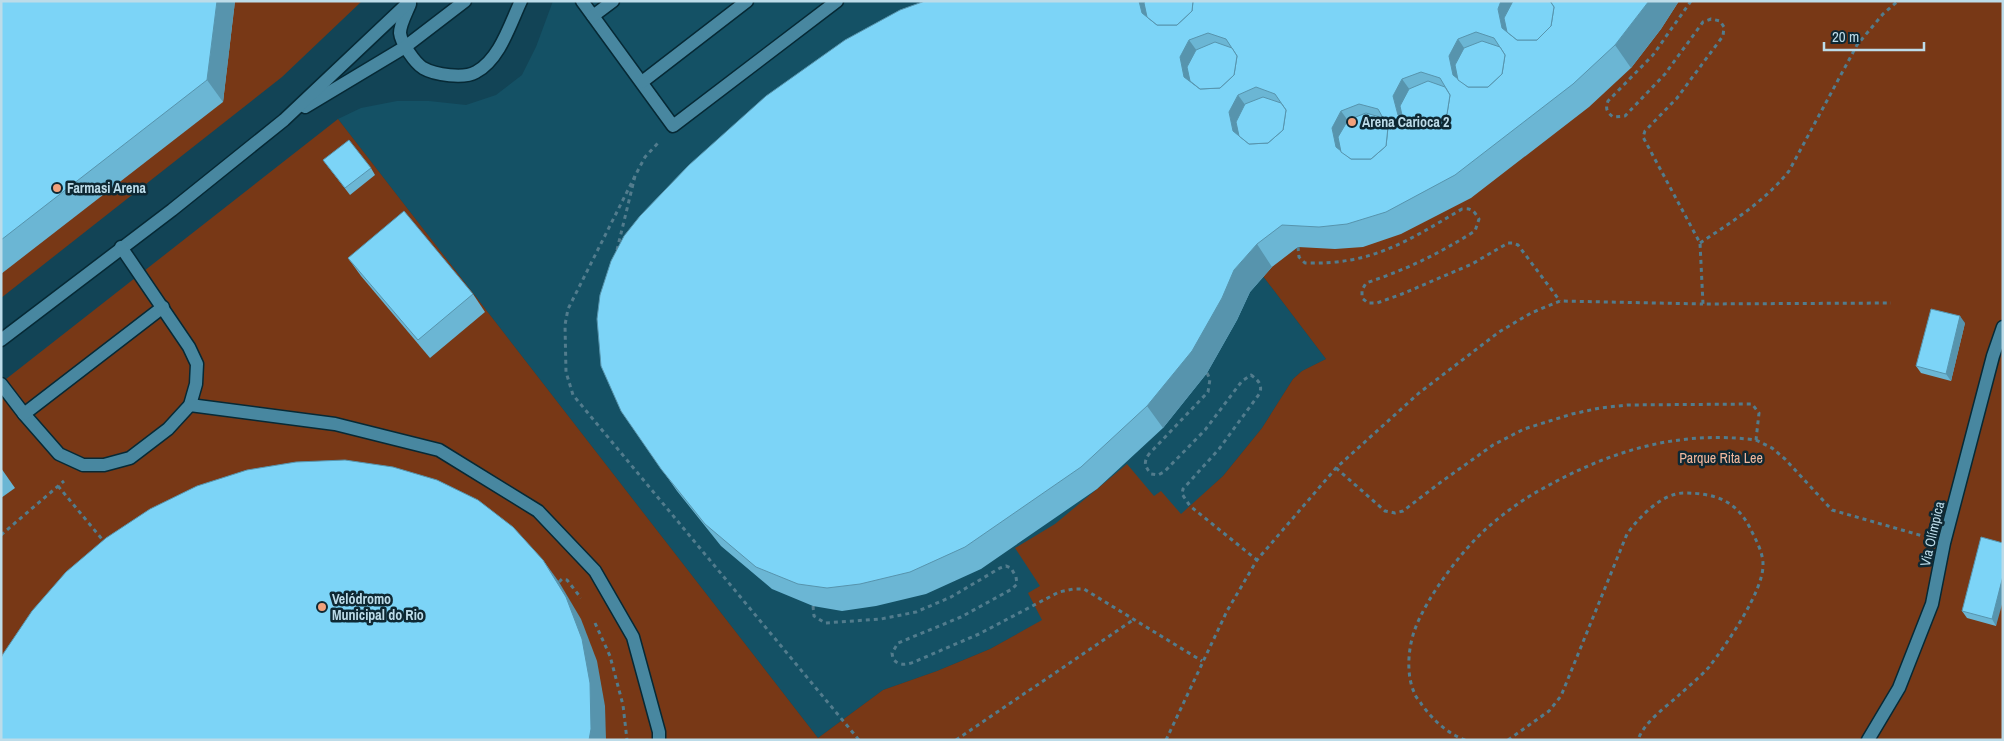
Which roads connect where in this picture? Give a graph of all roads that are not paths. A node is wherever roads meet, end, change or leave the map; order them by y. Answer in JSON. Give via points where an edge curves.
{"nodes":[{"id":1,"x":410,"y":1,"type":"edge"},
{"id":2,"x":465,"y":1,"type":"edge"},
{"id":3,"x":522,"y":1,"type":"edge"},
{"id":4,"x":582,"y":1,"type":"edge"},
{"id":5,"x":612,"y":1,"type":"edge"},
{"id":6,"x":747,"y":1,"type":"edge"},
{"id":7,"x":837,"y":1,"type":"edge"},
{"id":8,"x":593,"y":16,"type":"junction"},
{"id":9,"x":405,"y":46,"type":"junction"},
{"id":10,"x":642,"y":82,"type":"junction"},
{"id":11,"x":284,"y":120,"type":"junction"},
{"id":12,"x":121,"y":248,"type":"junction"},
{"id":13,"x":162,"y":307,"type":"junction"},
{"id":14,"x":2003,"y":327,"type":"edge"},
{"id":15,"x":1,"y":340,"type":"edge"},
{"id":16,"x":1,"y":384,"type":"edge"},
{"id":17,"x":190,"y":405,"type":"junction"},
{"id":18,"x":24,"y":414,"type":"junction"},
{"id":19,"x":659,"y":740,"type":"edge"},
{"id":20,"x":1868,"y":740,"type":"edge"}],
"edges":[{"from":1,"to":9,"type":"street","via":[[400,32]]},
{"from":1,"to":11,"type":"street"},
{"from":2,"to":9,"type":"street"},
{"from":3,"to":9,"type":"street","via":[[493,58],[476,73],[456,76],[423,68]]},
{"from":4,"to":8,"type":"street"},
{"from":5,"to":8,"type":"street"},
{"from":6,"to":10,"type":"street"},
{"from":7,"to":10,"type":"street","via":[[673,126]]},
{"from":8,"to":10,"type":"street"},
{"from":9,"to":11,"type":"street"},
{"from":11,"to":12,"type":"street"},
{"from":12,"to":13,"type":"street"},
{"from":12,"to":15,"type":"street"},
{"from":13,"to":17,"type":"street","via":[[197,364]]},
{"from":13,"to":18,"type":"street"},
{"from":14,"to":20,"type":"street","name":"Via Olímpica","via":[[1944,542],[1932,604],[1899,688]]},
{"from":16,"to":18,"type":"street"},
{"from":17,"to":18,"type":"street","via":[[168,429],[130,458],[104,464],[83,465],[59,454]]},
{"from":17,"to":19,"type":"street","via":[[335,424],[439,450],[538,511],[595,571],[633,637]]}]}
